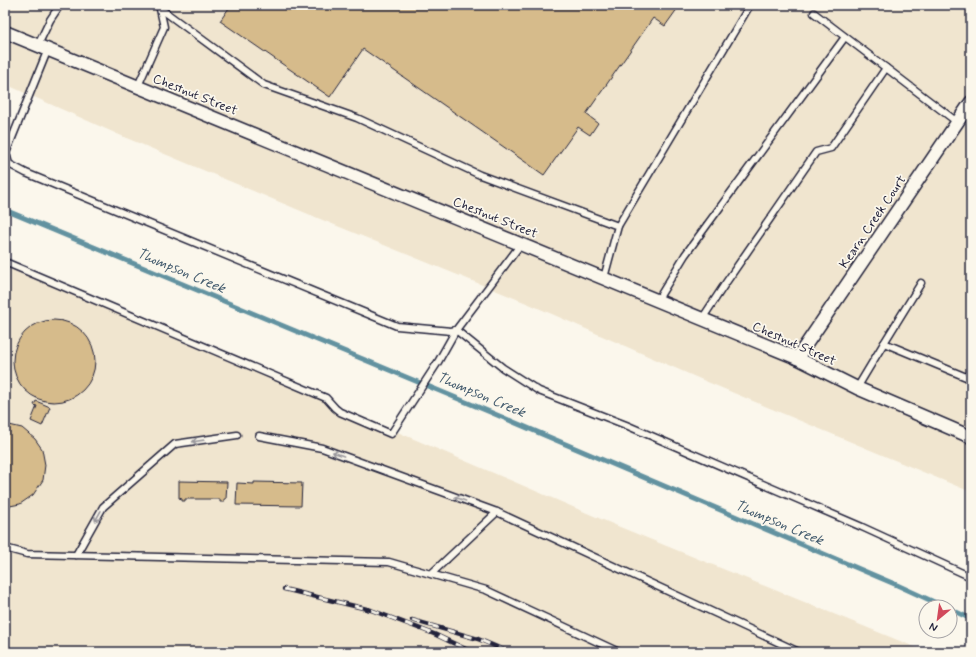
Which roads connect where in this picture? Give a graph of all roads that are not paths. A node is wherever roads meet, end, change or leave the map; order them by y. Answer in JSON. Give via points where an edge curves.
{"nodes":[{"id":1,"x":60,"y":5,"type":"edge"},
{"id":2,"x":750,"y":5,"type":"edge"},
{"id":3,"x":160,"y":7,"type":"edge"},
{"id":4,"x":814,"y":13,"type":"dead end"},
{"id":5,"x":5,"y":32,"type":"edge"},
{"id":6,"x":845,"y":37,"type":"junction"},
{"id":7,"x":43,"y":47,"type":"junction"},
{"id":8,"x":886,"y":68,"type":"junction"},
{"id":9,"x":138,"y":86,"type":"junction"},
{"id":10,"x":971,"y":102,"type":"edge"},
{"id":11,"x":957,"y":122,"type":"junction"},
{"id":12,"x":618,"y":226,"type":"junction"},
{"id":13,"x":522,"y":244,"type":"junction"},
{"id":14,"x":5,"y":262,"type":"edge"},
{"id":15,"x":604,"y":278,"type":"junction"},
{"id":16,"x":921,"y":283,"type":"dead end"},
{"id":17,"x":658,"y":300,"type":"junction"},
{"id":18,"x":702,"y":319,"type":"junction"},
{"id":19,"x":456,"y":330,"type":"junction"},
{"id":20,"x":884,"y":343,"type":"junction"},
{"id":21,"x":797,"y":358,"type":"junction"},
{"id":22,"x":971,"y":379,"type":"edge"},
{"id":23,"x":857,"y":388,"type":"junction"},
{"id":24,"x":237,"y":435,"type":"dead end"},
{"id":25,"x":259,"y":436,"type":"dead end"},
{"id":26,"x":971,"y":437,"type":"edge"},
{"id":27,"x":497,"y":512,"type":"junction"},
{"id":28,"x":5,"y":548,"type":"edge"},
{"id":29,"x":76,"y":555,"type":"junction"},
{"id":30,"x":431,"y":574,"type":"junction"},
{"id":31,"x":971,"y":577,"type":"edge"},
{"id":32,"x":619,"y":652,"type":"edge"},
{"id":33,"x":799,"y":652,"type":"edge"}],
"edges":[{"from":1,"to":7,"type":"lane","via":[[50,20]]},
{"from":2,"to":12,"type":"lane"},
{"from":3,"to":9,"type":"lane","via":[[164,27]]},
{"from":3,"to":12,"type":"lane","via":[[264,85],[357,118],[480,175]]},
{"from":4,"to":6,"type":"lane"},
{"from":5,"to":7,"type":"street","name":"Chestnut Street"},
{"from":6,"to":8,"type":"lane"},
{"from":6,"to":17,"type":"lane","via":[[685,255]]},
{"from":7,"to":9,"type":"street","name":"Chestnut Street"},
{"from":7,"to":19,"type":"lane","via":[[6,153],[9,164],[397,326]]},
{"from":8,"to":11,"type":"lane"},
{"from":8,"to":18,"type":"lane","via":[[831,148],[816,152]]},
{"from":9,"to":13,"type":"street","name":"Chestnut Street"},
{"from":10,"to":11,"type":"street","name":"Kearn Creek Court"},
{"from":11,"to":21,"type":"street","name":"Kearn Creek Court"},
{"from":12,"to":15,"type":"lane"},
{"from":13,"to":15,"type":"street","name":"Chestnut Street"},
{"from":13,"to":19,"type":"lane"},
{"from":14,"to":19,"type":"lane","via":[[326,398],[340,412],[391,434]]},
{"from":15,"to":17,"type":"street","name":"Chestnut Street"},
{"from":16,"to":20,"type":"lane"},
{"from":17,"to":18,"type":"street","name":"Chestnut Street"},
{"from":18,"to":21,"type":"street","name":"Chestnut Street"},
{"from":19,"to":31,"type":"lane","via":[[503,368],[539,391],[848,521]]},
{"from":20,"to":22,"type":"lane"},
{"from":20,"to":23,"type":"lane"},
{"from":21,"to":23,"type":"street","name":"Chestnut Street"},
{"from":23,"to":26,"type":"street","name":"Chestnut Street"},
{"from":24,"to":29,"type":"lane","one_way":true,"via":[[175,444],[103,507]]},
{"from":27,"to":25,"type":"lane","one_way":true,"via":[[322,448]]},
{"from":27,"to":30,"type":"lane"},
{"from":27,"to":33,"type":"lane"},
{"from":28,"to":29,"type":"lane","via":[[27,554]]},
{"from":29,"to":30,"type":"lane","via":[[389,562]]},
{"from":30,"to":32,"type":"lane","via":[[486,590]]}]}
